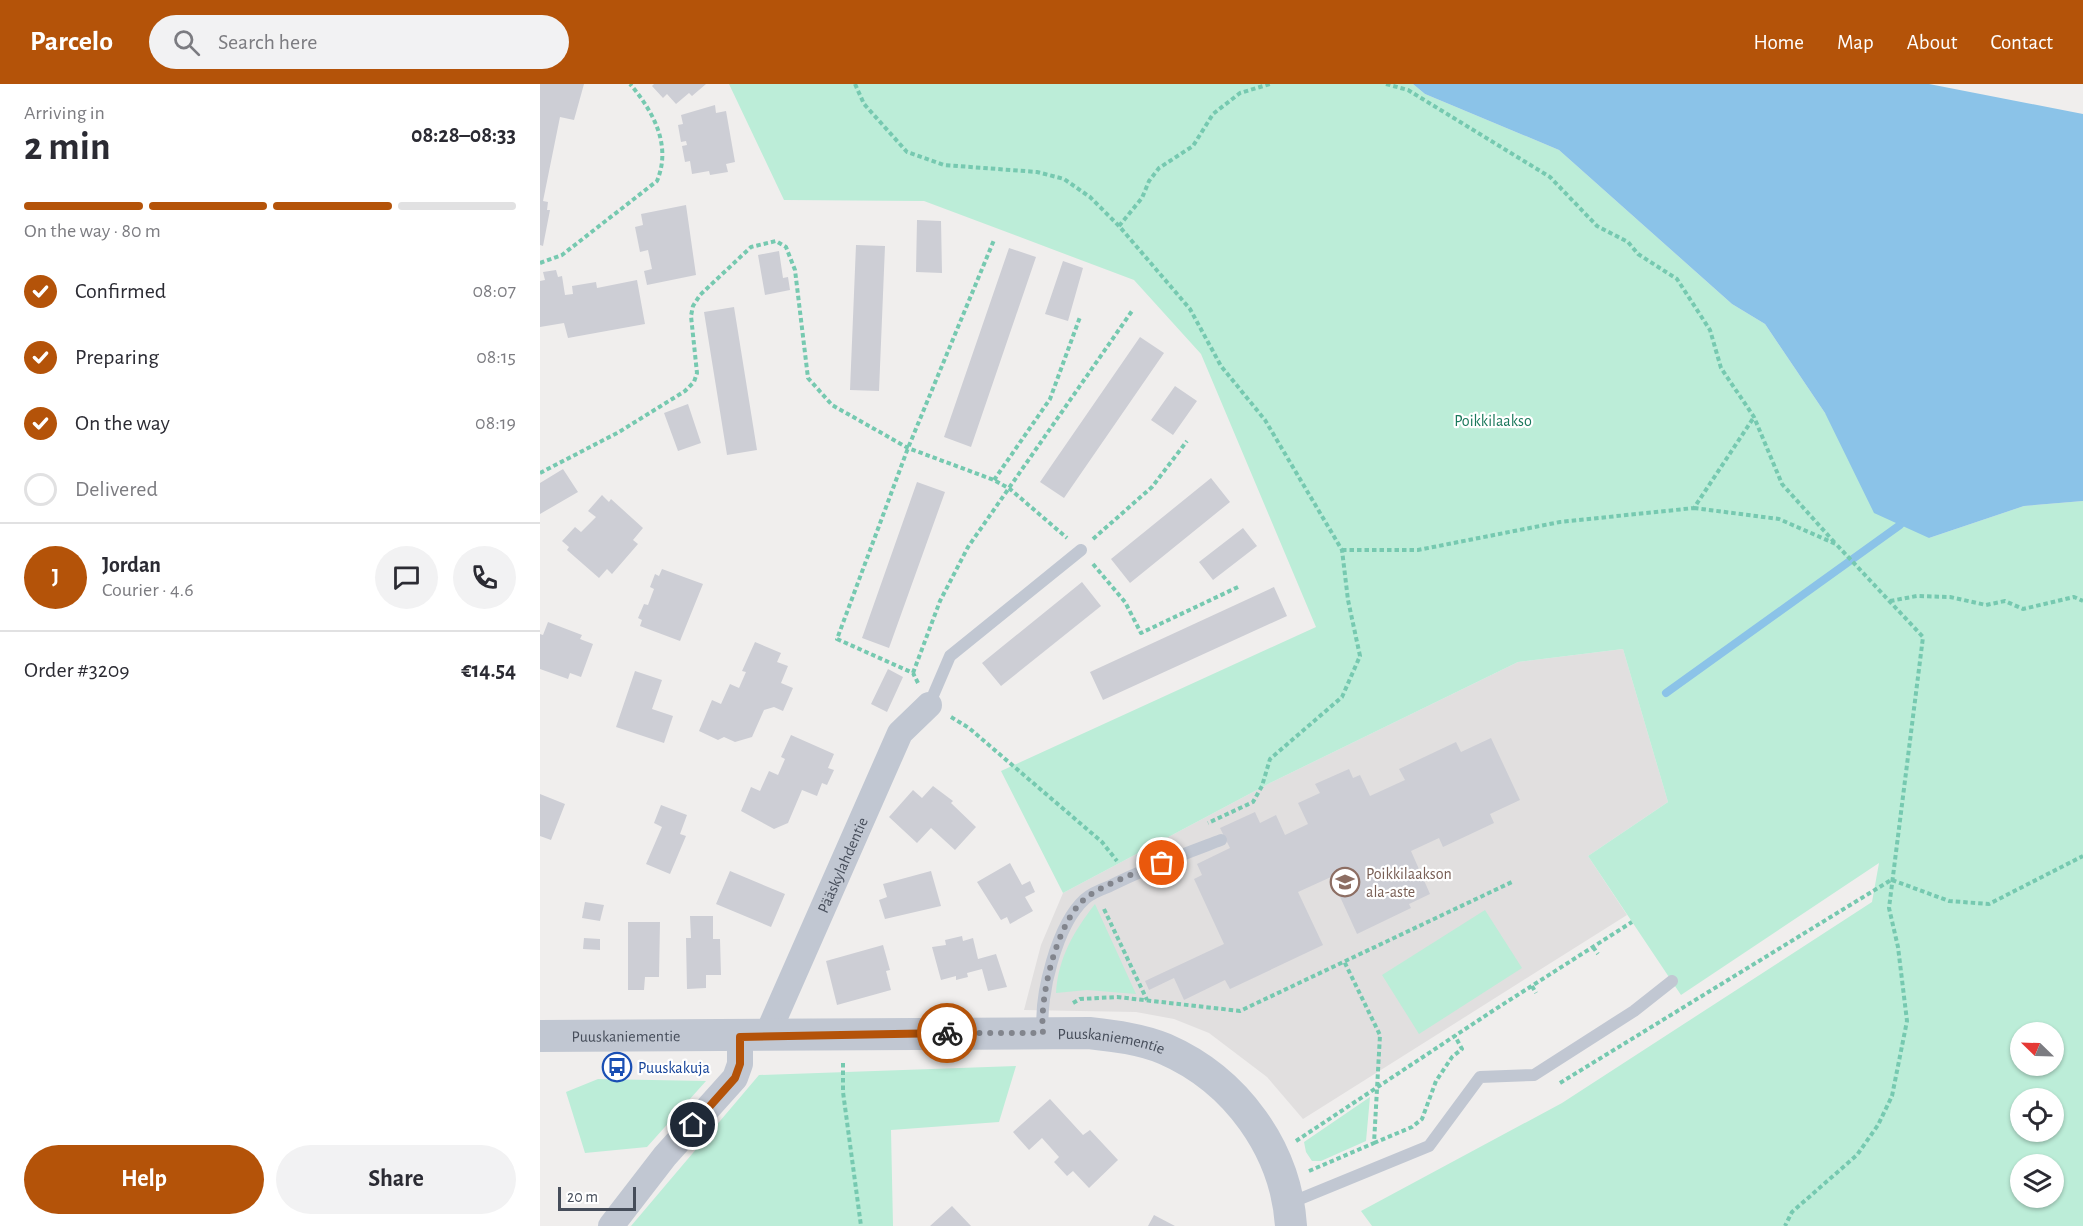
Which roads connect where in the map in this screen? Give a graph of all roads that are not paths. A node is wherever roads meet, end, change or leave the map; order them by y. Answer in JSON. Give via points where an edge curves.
{"nodes":[{"id":1,"x":1081,"y":550,"type":"road end"},
{"id":2,"x":930,"y":705,"type":"joint"},
{"id":3,"x":1221,"y":840,"type":"dead end"},
{"id":4,"x":1672,"y":981,"type":"dead end"},
{"id":5,"x":1043,"y":1033,"type":"junction"},
{"id":6,"x":540,"y":1036,"type":"edge"},
{"id":7,"x":753,"y":1036,"type":"junction"},
{"id":8,"x":1290,"y":1215,"type":"edge"},
{"id":9,"x":611,"y":1226,"type":"edge"}],
"edges":[{"from":1,"to":2,"type":"lane","via":[[950,656]]},
{"from":2,"to":7,"type":"street","name":"Pääskylahdentie","via":[[900,733]]},
{"from":3,"to":5,"type":"lane","via":[[1143,870],[1085,898],[1074,912],[1049,968],[1041,1014]]},
{"from":4,"to":8,"type":"lane","via":[[1634,1011],[1534,1075],[1480,1077],[1429,1146]]},
{"from":5,"to":7,"type":"street","name":"Puuskaniementie"},
{"from":5,"to":8,"type":"street","name":"Puuskaniementie","via":[[1089,1033],[1131,1039],[1165,1049],[1217,1081],[1253,1120],[1269,1145],[1282,1172]]},
{"from":6,"to":7,"type":"street","name":"Puuskaniementie"},
{"from":7,"to":9,"type":"street","via":[[735,1078],[665,1156]]}]}
